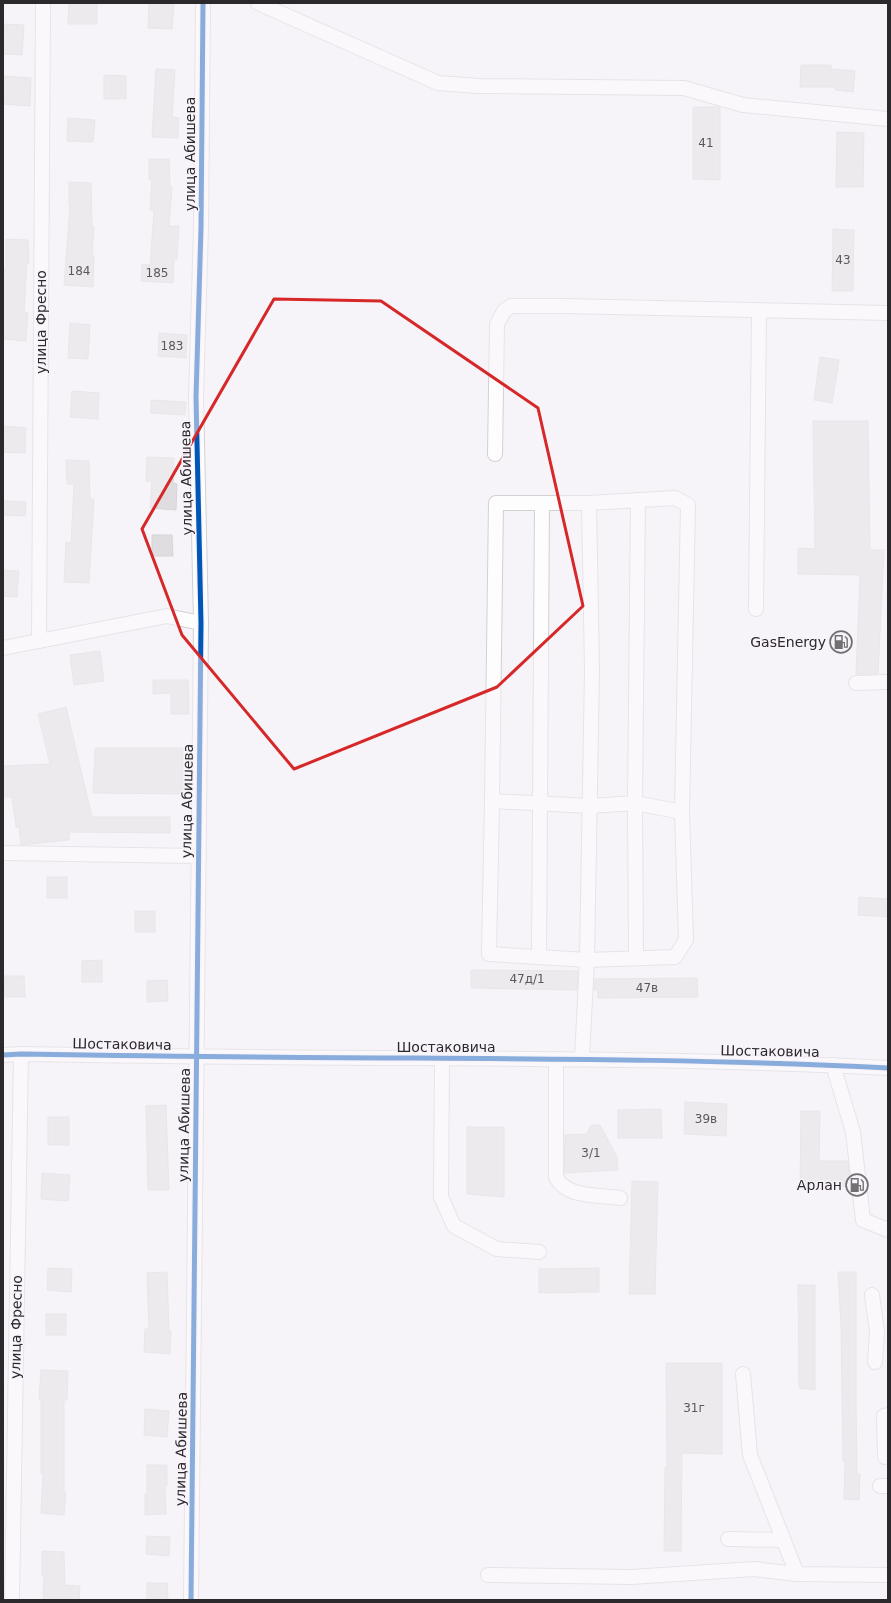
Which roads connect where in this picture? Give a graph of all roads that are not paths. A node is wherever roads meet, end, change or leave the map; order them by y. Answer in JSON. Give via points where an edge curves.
{"nodes":[{"id":1,"x":43,"y":3,"type":"edge"},
{"id":2,"x":203,"y":3,"type":"edge"},
{"id":3,"x":258,"y":3,"type":"edge"},
{"id":4,"x":888,"y":119,"type":"edge"},
{"id":5,"x":759,"y":310,"type":"junction"},
{"id":6,"x":888,"y":313,"type":"edge"},
{"id":7,"x":494,"y":454,"type":"dead end"},
{"id":8,"x":638,"y":500,"type":"junction"},
{"id":9,"x":542,"y":503,"type":"junction"},
{"id":10,"x":589,"y":503,"type":"junction"},
{"id":11,"x":756,"y":609,"type":"dead end"},
{"id":12,"x":201,"y":624,"type":"junction"},
{"id":13,"x":38,"y":641,"type":"junction"},
{"id":14,"x":3,"y":648,"type":"edge"},
{"id":15,"x":888,"y":682,"type":"edge"},
{"id":16,"x":856,"y":683,"type":"dead end"},
{"id":17,"x":492,"y":801,"type":"junction"},
{"id":18,"x":541,"y":803,"type":"junction"},
{"id":19,"x":635,"y":803,"type":"junction"},
{"id":20,"x":590,"y":806,"type":"junction"},
{"id":21,"x":682,"y":812,"type":"junction"},
{"id":22,"x":3,"y":853,"type":"edge"},
{"id":23,"x":199,"y":856,"type":"junction"},
{"id":24,"x":539,"y":957,"type":"junction"},
{"id":25,"x":636,"y":958,"type":"junction"},
{"id":26,"x":587,"y":960,"type":"junction"},
{"id":27,"x":21,"y":1054,"type":"junction"},
{"id":28,"x":3,"y":1055,"type":"edge"},
{"id":29,"x":196,"y":1057,"type":"junction"},
{"id":30,"x":442,"y":1058,"type":"junction"},
{"id":31,"x":582,"y":1058,"type":"junction"},
{"id":32,"x":888,"y":1058,"type":"edge"},
{"id":33,"x":556,"y":1059,"type":"junction"},
{"id":34,"x":833,"y":1065,"type":"junction"},
{"id":35,"x":883,"y":1068,"type":"edge"},
{"id":36,"x":620,"y":1198,"type":"dead end"},
{"id":37,"x":888,"y":1230,"type":"edge"},
{"id":38,"x":539,"y":1252,"type":"dead end"},
{"id":39,"x":872,"y":1295,"type":"dead end"},
{"id":40,"x":882,"y":1332,"type":"edge"},
{"id":41,"x":875,"y":1362,"type":"dead end"},
{"id":42,"x":743,"y":1374,"type":"dead end"},
{"id":43,"x":888,"y":1415,"type":"edge"},
{"id":44,"x":885,"y":1456,"type":"dead end"},
{"id":45,"x":728,"y":1539,"type":"dead end"},
{"id":46,"x":784,"y":1540,"type":"junction"},
{"id":47,"x":797,"y":1574,"type":"junction"},
{"id":48,"x":488,"y":1575,"type":"dead end"},
{"id":49,"x":888,"y":1575,"type":"edge"},
{"id":50,"x":12,"y":1600,"type":"edge"},
{"id":51,"x":191,"y":1600,"type":"edge"}],
"edges":[{"from":1,"to":13,"type":"street","name":"улица Фресно"},
{"from":2,"to":12,"type":"street","name":"улица Абишева","via":[[196,397]]},
{"from":3,"to":4,"type":"street","via":[[438,83],[478,86],[684,88],[743,105]]},
{"from":5,"to":6,"type":"street"},
{"from":5,"to":7,"type":"street","via":[[511,306],[504,311],[497,324]]},
{"from":5,"to":11,"type":"street"},
{"from":8,"to":10,"type":"street"},
{"from":8,"to":19,"type":"street"},
{"from":8,"to":21,"type":"street","via":[[676,498],[688,505]]},
{"from":9,"to":10,"type":"street"},
{"from":9,"to":17,"type":"street","via":[[496,503]]},
{"from":9,"to":18,"type":"street"},
{"from":10,"to":20,"type":"street","via":[[592,670]]},
{"from":12,"to":13,"type":"street","via":[[167,616]]},
{"from":12,"to":23,"type":"street","name":"улица Абишева"},
{"from":13,"to":14,"type":"street"},
{"from":15,"to":16,"type":"street"},
{"from":17,"to":18,"type":"street"},
{"from":17,"to":24,"type":"street","via":[[489,954]]},
{"from":18,"to":20,"type":"street"},
{"from":18,"to":24,"type":"street"},
{"from":19,"to":20,"type":"street"},
{"from":19,"to":21,"type":"street"},
{"from":19,"to":25,"type":"street"},
{"from":20,"to":26,"type":"street"},
{"from":21,"to":25,"type":"street","via":[[686,940],[675,957]]},
{"from":22,"to":23,"type":"street"},
{"from":23,"to":29,"type":"street","name":"улица Абишева"},
{"from":24,"to":26,"type":"street"},
{"from":25,"to":26,"type":"street"},
{"from":26,"to":31,"type":"street"},
{"from":27,"to":28,"type":"street","name":"Шостаковича"},
{"from":27,"to":29,"type":"street","name":"Шостаковича"},
{"from":27,"to":50,"type":"street","name":"улица Фресно"},
{"from":29,"to":30,"type":"street","name":"Шостаковича"},
{"from":29,"to":51,"type":"street","name":"улица Абишева"},
{"from":30,"to":33,"type":"street","name":"Шостаковича"},
{"from":30,"to":38,"type":"street","via":[[441,1197],[454,1226],[497,1249]]},
{"from":31,"to":33,"type":"street","name":"Шостаковича"},
{"from":31,"to":34,"type":"street","name":"Шостаковича"},
{"from":32,"to":35,"type":"street"},
{"from":33,"to":36,"type":"street","via":[[556,1178],[571,1192]]},
{"from":34,"to":35,"type":"street","name":"Шостаковича"},
{"from":34,"to":37,"type":"street","via":[[853,1132],[863,1220]]},
{"from":39,"to":40,"type":"street"},
{"from":40,"to":41,"type":"street"},
{"from":42,"to":46,"type":"street","via":[[750,1455]]},
{"from":43,"to":44,"type":"street","via":[[884,1416]]},
{"from":45,"to":46,"type":"street"},
{"from":46,"to":47,"type":"street"},
{"from":47,"to":48,"type":"street","via":[[754,1569],[632,1577]]},
{"from":47,"to":49,"type":"street"}]}
